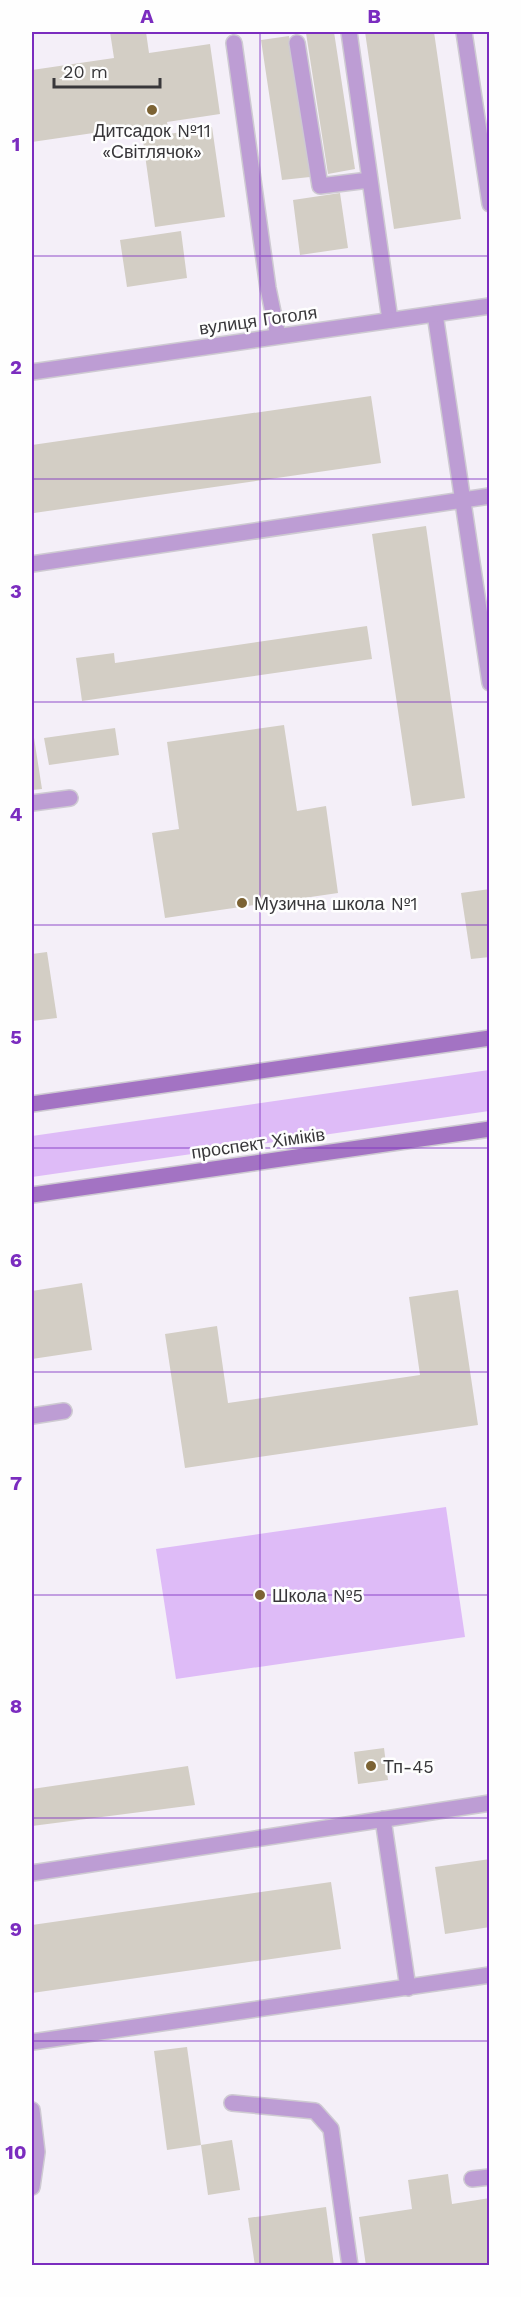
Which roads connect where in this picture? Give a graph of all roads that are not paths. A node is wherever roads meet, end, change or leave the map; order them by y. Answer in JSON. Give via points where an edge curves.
{"nodes":[{"id":1,"x":349,"y":32,"type":"edge"},
{"id":2,"x":464,"y":32,"type":"edge"},
{"id":3,"x":234,"y":43,"type":"dead end"},
{"id":4,"x":297,"y":43,"type":"dead end"},
{"id":5,"x":484,"y":123,"type":"edge"},
{"id":6,"x":369,"y":180,"type":"junction"},
{"id":7,"x":489,"y":204,"type":"edge"},
{"id":8,"x":489,"y":306,"type":"edge"},
{"id":9,"x":435,"y":314,"type":"junction"},
{"id":10,"x":390,"y":320,"type":"junction"},
{"id":11,"x":278,"y":336,"type":"junction"},
{"id":12,"x":32,"y":372,"type":"edge"},
{"id":13,"x":489,"y":496,"type":"edge"},
{"id":14,"x":462,"y":500,"type":"junction"},
{"id":15,"x":32,"y":564,"type":"edge"},
{"id":16,"x":487,"y":643,"type":"edge"},
{"id":17,"x":489,"y":683,"type":"edge"},
{"id":18,"x":70,"y":798,"type":"dead end"},
{"id":19,"x":32,"y":804,"type":"edge"},
{"id":20,"x":489,"y":1038,"type":"edge"},
{"id":21,"x":32,"y":1104,"type":"edge"},
{"id":22,"x":489,"y":1129,"type":"edge"},
{"id":23,"x":32,"y":1195,"type":"edge"},
{"id":24,"x":64,"y":1411,"type":"dead end"},
{"id":25,"x":32,"y":1416,"type":"edge"},
{"id":26,"x":489,"y":1803,"type":"edge"},
{"id":27,"x":383,"y":1819,"type":"junction"},
{"id":28,"x":32,"y":1873,"type":"edge"},
{"id":29,"x":489,"y":1975,"type":"edge"},
{"id":30,"x":408,"y":1988,"type":"junction"},
{"id":31,"x":32,"y":2042,"type":"edge"},
{"id":32,"x":232,"y":2103,"type":"dead end"},
{"id":33,"x":32,"y":2110,"type":"edge"},
{"id":34,"x":489,"y":2177,"type":"edge"},
{"id":35,"x":472,"y":2179,"type":"dead end"},
{"id":36,"x":32,"y":2187,"type":"edge"},
{"id":37,"x":350,"y":2265,"type":"edge"}],
"edges":[{"from":1,"to":6,"type":"street"},
{"from":2,"to":5,"type":"street"},
{"from":3,"to":11,"type":"street"},
{"from":4,"to":6,"type":"street","via":[[320,186]]},
{"from":5,"to":7,"type":"street"},
{"from":6,"to":10,"type":"street"},
{"from":8,"to":9,"type":"street","name":"вулиця Гоголя"},
{"from":9,"to":10,"type":"street","name":"вулиця Гоголя"},
{"from":9,"to":14,"type":"street"},
{"from":10,"to":11,"type":"street","name":"вулиця Гоголя"},
{"from":11,"to":12,"type":"street","name":"вулиця Гоголя"},
{"from":13,"to":14,"type":"street"},
{"from":14,"to":15,"type":"street"},
{"from":14,"to":16,"type":"street"},
{"from":16,"to":17,"type":"street"},
{"from":18,"to":19,"type":"street"},
{"from":20,"to":21,"type":"main road"},
{"from":22,"to":23,"type":"main road","name":"проспект Хіміків"},
{"from":24,"to":25,"type":"street"},
{"from":26,"to":27,"type":"street"},
{"from":27,"to":28,"type":"street"},
{"from":27,"to":30,"type":"street"},
{"from":29,"to":30,"type":"street"},
{"from":30,"to":31,"type":"street"},
{"from":32,"to":37,"type":"street","via":[[315,2111],[331,2129]]},
{"from":33,"to":36,"type":"street","via":[[37,2152]]},
{"from":34,"to":35,"type":"street"}]}
